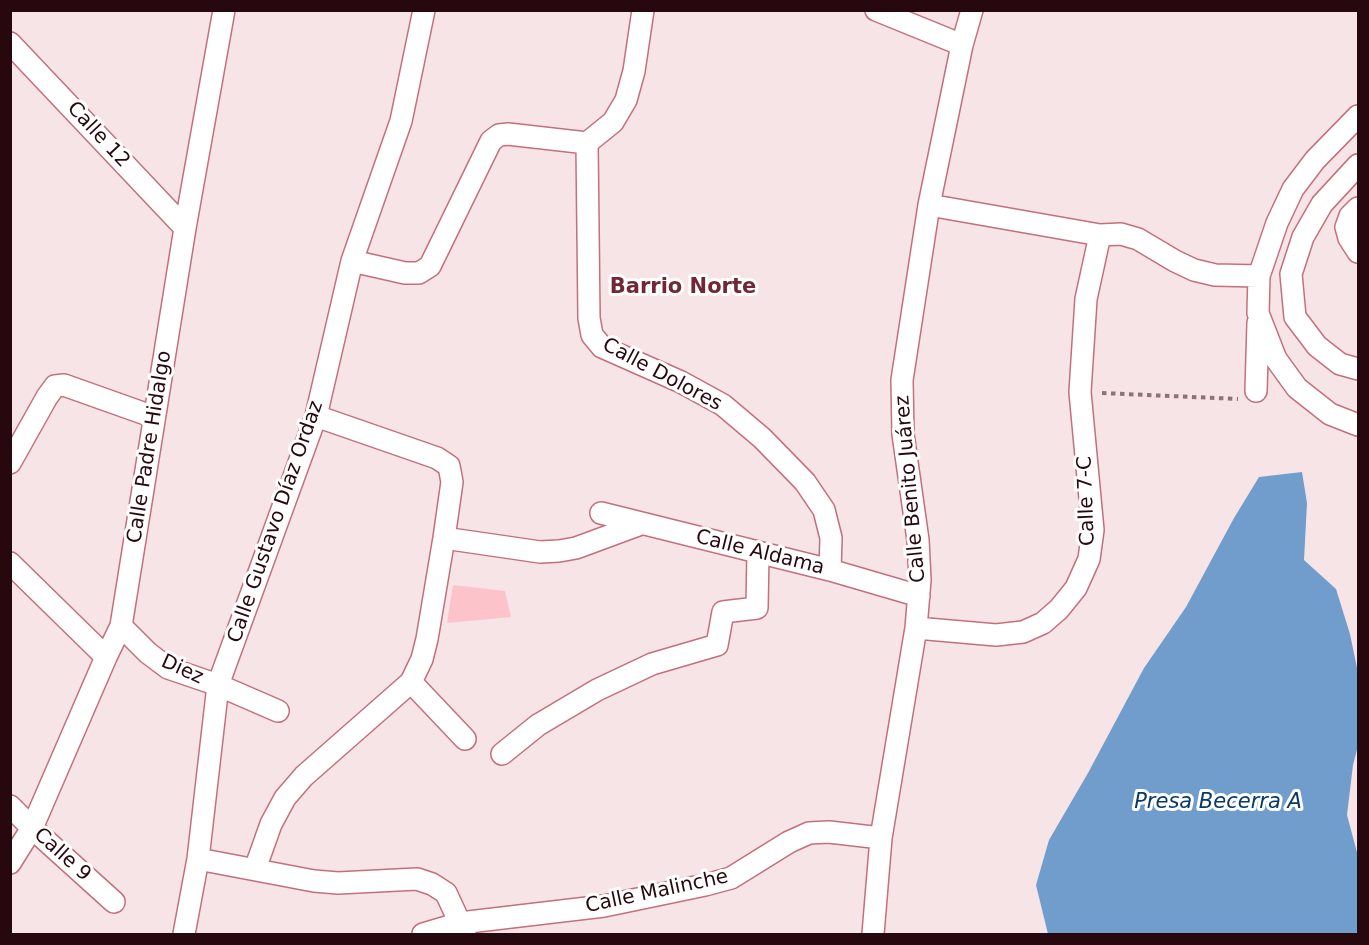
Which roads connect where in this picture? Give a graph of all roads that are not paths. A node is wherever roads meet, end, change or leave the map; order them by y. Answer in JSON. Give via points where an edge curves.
{"nodes":[{"id":1,"x":224,"y":10,"type":"edge"},
{"id":2,"x":424,"y":10,"type":"edge"},
{"id":3,"x":644,"y":10,"type":"edge"},
{"id":4,"x":876,"y":10,"type":"edge"},
{"id":5,"x":972,"y":10,"type":"edge"},
{"id":6,"x":10,"y":43,"type":"edge"},
{"id":7,"x":962,"y":45,"type":"junction"},
{"id":8,"x":1359,"y":116,"type":"edge"},
{"id":9,"x":587,"y":143,"type":"junction"},
{"id":10,"x":1359,"y":165,"type":"edge"},
{"id":11,"x":929,"y":205,"type":"junction"},
{"id":12,"x":1354,"y":212,"type":"edge"},
{"id":13,"x":185,"y":228,"type":"junction"},
{"id":14,"x":1100,"y":235,"type":"junction"},
{"id":15,"x":1359,"y":252,"type":"edge"},
{"id":16,"x":352,"y":261,"type":"junction"},
{"id":17,"x":1259,"y":276,"type":"junction"},
{"id":18,"x":1258,"y":313,"type":"junction"},
{"id":19,"x":1359,"y":369,"type":"edge"},
{"id":20,"x":1256,"y":391,"type":"road end"},
{"id":21,"x":316,"y":416,"type":"junction"},
{"id":22,"x":154,"y":417,"type":"junction"},
{"id":23,"x":1359,"y":425,"type":"edge"},
{"id":24,"x":10,"y":463,"type":"edge"},
{"id":25,"x":601,"y":513,"type":"dead end"},
{"id":26,"x":641,"y":524,"type":"junction"},
{"id":27,"x":444,"y":538,"type":"junction"},
{"id":28,"x":758,"y":552,"type":"junction"},
{"id":29,"x":10,"y":563,"type":"edge"},
{"id":30,"x":830,"y":570,"type":"junction"},
{"id":31,"x":919,"y":596,"type":"junction"},
{"id":32,"x":121,"y":626,"type":"junction"},
{"id":33,"x":916,"y":628,"type":"junction"},
{"id":34,"x":106,"y":657,"type":"junction"},
{"id":35,"x":411,"y":682,"type":"junction"},
{"id":36,"x":218,"y":685,"type":"junction"},
{"id":37,"x":278,"y":711,"type":"dead end"},
{"id":38,"x":465,"y":740,"type":"dead end"},
{"id":39,"x":502,"y":754,"type":"dead end"},
{"id":40,"x":10,"y":806,"type":"edge"},
{"id":41,"x":32,"y":828,"type":"junction"},
{"id":42,"x":881,"y":838,"type":"junction"},
{"id":43,"x":198,"y":859,"type":"junction"},
{"id":44,"x":10,"y":863,"type":"edge"},
{"id":45,"x":255,"y":869,"type":"junction"},
{"id":46,"x":114,"y":902,"type":"dead end"},
{"id":47,"x":463,"y":929,"type":"edge"},
{"id":48,"x":184,"y":934,"type":"edge"},
{"id":49,"x":423,"y":934,"type":"edge"},
{"id":50,"x":873,"y":934,"type":"edge"}],
"edges":[{"from":1,"to":13,"type":"street","name":"Calle Padre Hidalgo"},
{"from":2,"to":16,"type":"street","name":"Calle Gustavo Díaz Ordaz","via":[[402,121]]},
{"from":3,"to":9,"type":"street","via":[[626,100],[614,122]]},
{"from":4,"to":7,"type":"street"},
{"from":5,"to":7,"type":"street","name":"Calle Benito Juárez"},
{"from":6,"to":13,"type":"street","name":"Calle 12"},
{"from":7,"to":11,"type":"street","name":"Calle Benito Juárez"},
{"from":8,"to":17,"type":"street","via":[[1314,160],[1293,189]]},
{"from":9,"to":16,"type":"street","via":[[499,135],[492,141],[430,266],[419,273],[405,273]]},
{"from":9,"to":30,"type":"street","name":"Calle Dolores","via":[[592,335],[602,347],[723,405],[762,438],[805,482],[824,510],[831,538]]},
{"from":10,"to":19,"type":"street","via":[[1322,204],[1304,237],[1291,274],[1295,317],[1317,346],[1340,364]]},
{"from":11,"to":14,"type":"street"},
{"from":11,"to":31,"type":"street","name":"Calle Benito Juárez","via":[[902,380],[903,434],[918,540]]},
{"from":12,"to":15,"type":"street","via":[[1346,227]]},
{"from":13,"to":22,"type":"street","name":"Calle Padre Hidalgo"},
{"from":14,"to":17,"type":"street","via":[[1138,238],[1194,270],[1215,275]]},
{"from":14,"to":33,"type":"street","name":"Calle 7-C","via":[[1086,299],[1080,392],[1093,530],[1089,559],[1076,588],[1059,609],[1023,632],[996,635]]},
{"from":16,"to":21,"type":"street","name":"Calle Gustavo Díaz Ordaz"},
{"from":17,"to":18,"type":"street"},
{"from":18,"to":20,"type":"street"},
{"from":18,"to":23,"type":"street","via":[[1276,359],[1297,388],[1330,414]]},
{"from":21,"to":27,"type":"street","via":[[437,458],[449,466],[452,482]]},
{"from":21,"to":36,"type":"street","name":"Calle Gustavo Díaz Ordaz"},
{"from":22,"to":24,"type":"street","via":[[64,385],[55,386]]},
{"from":22,"to":32,"type":"street","name":"Calle Padre Hidalgo"},
{"from":25,"to":26,"type":"street","name":"Calle Aldama"},
{"from":26,"to":27,"type":"street","via":[[559,551],[540,552]]},
{"from":26,"to":28,"type":"street","name":"Calle Aldama"},
{"from":27,"to":35,"type":"street","via":[[427,639]]},
{"from":28,"to":30,"type":"street","name":"Calle Aldama"},
{"from":28,"to":39,"type":"street","via":[[757,608],[723,612],[717,645],[652,664],[597,690],[538,725]]},
{"from":29,"to":34,"type":"street"},
{"from":30,"to":31,"type":"street","name":"Calle Aldama"},
{"from":31,"to":33,"type":"street","name":"Calle Benito Juárez"},
{"from":32,"to":34,"type":"street","name":"Calle Padre Hidalgo"},
{"from":32,"to":36,"type":"street","name":"Diez","via":[[168,668]]},
{"from":33,"to":42,"type":"street","name":"Calle Benito Juárez"},
{"from":34,"to":41,"type":"street","name":"Calle Padre Hidalgo"},
{"from":35,"to":38,"type":"street"},
{"from":35,"to":45,"type":"street","via":[[304,776],[285,798]]},
{"from":36,"to":37,"type":"street","name":"Diez"},
{"from":36,"to":43,"type":"street","name":"Calle Gustavo Díaz Ordaz"},
{"from":40,"to":41,"type":"street","name":"Calle 9"},
{"from":41,"to":44,"type":"street","name":"Calle Padre Hidalgo"},
{"from":41,"to":46,"type":"street","name":"Calle 9"},
{"from":42,"to":47,"type":"street","name":"Calle Malinche","via":[[829,831],[809,833],[731,878],[604,906]]},
{"from":42,"to":50,"type":"street","name":"Calle Benito Juárez"},
{"from":43,"to":45,"type":"street"},
{"from":43,"to":48,"type":"street","name":"Calle Gustavo Díaz Ordaz"},
{"from":45,"to":47,"type":"street","via":[[338,883],[417,879],[446,893]]},
{"from":47,"to":49,"type":"street","name":"Calle Malinche"}]}
